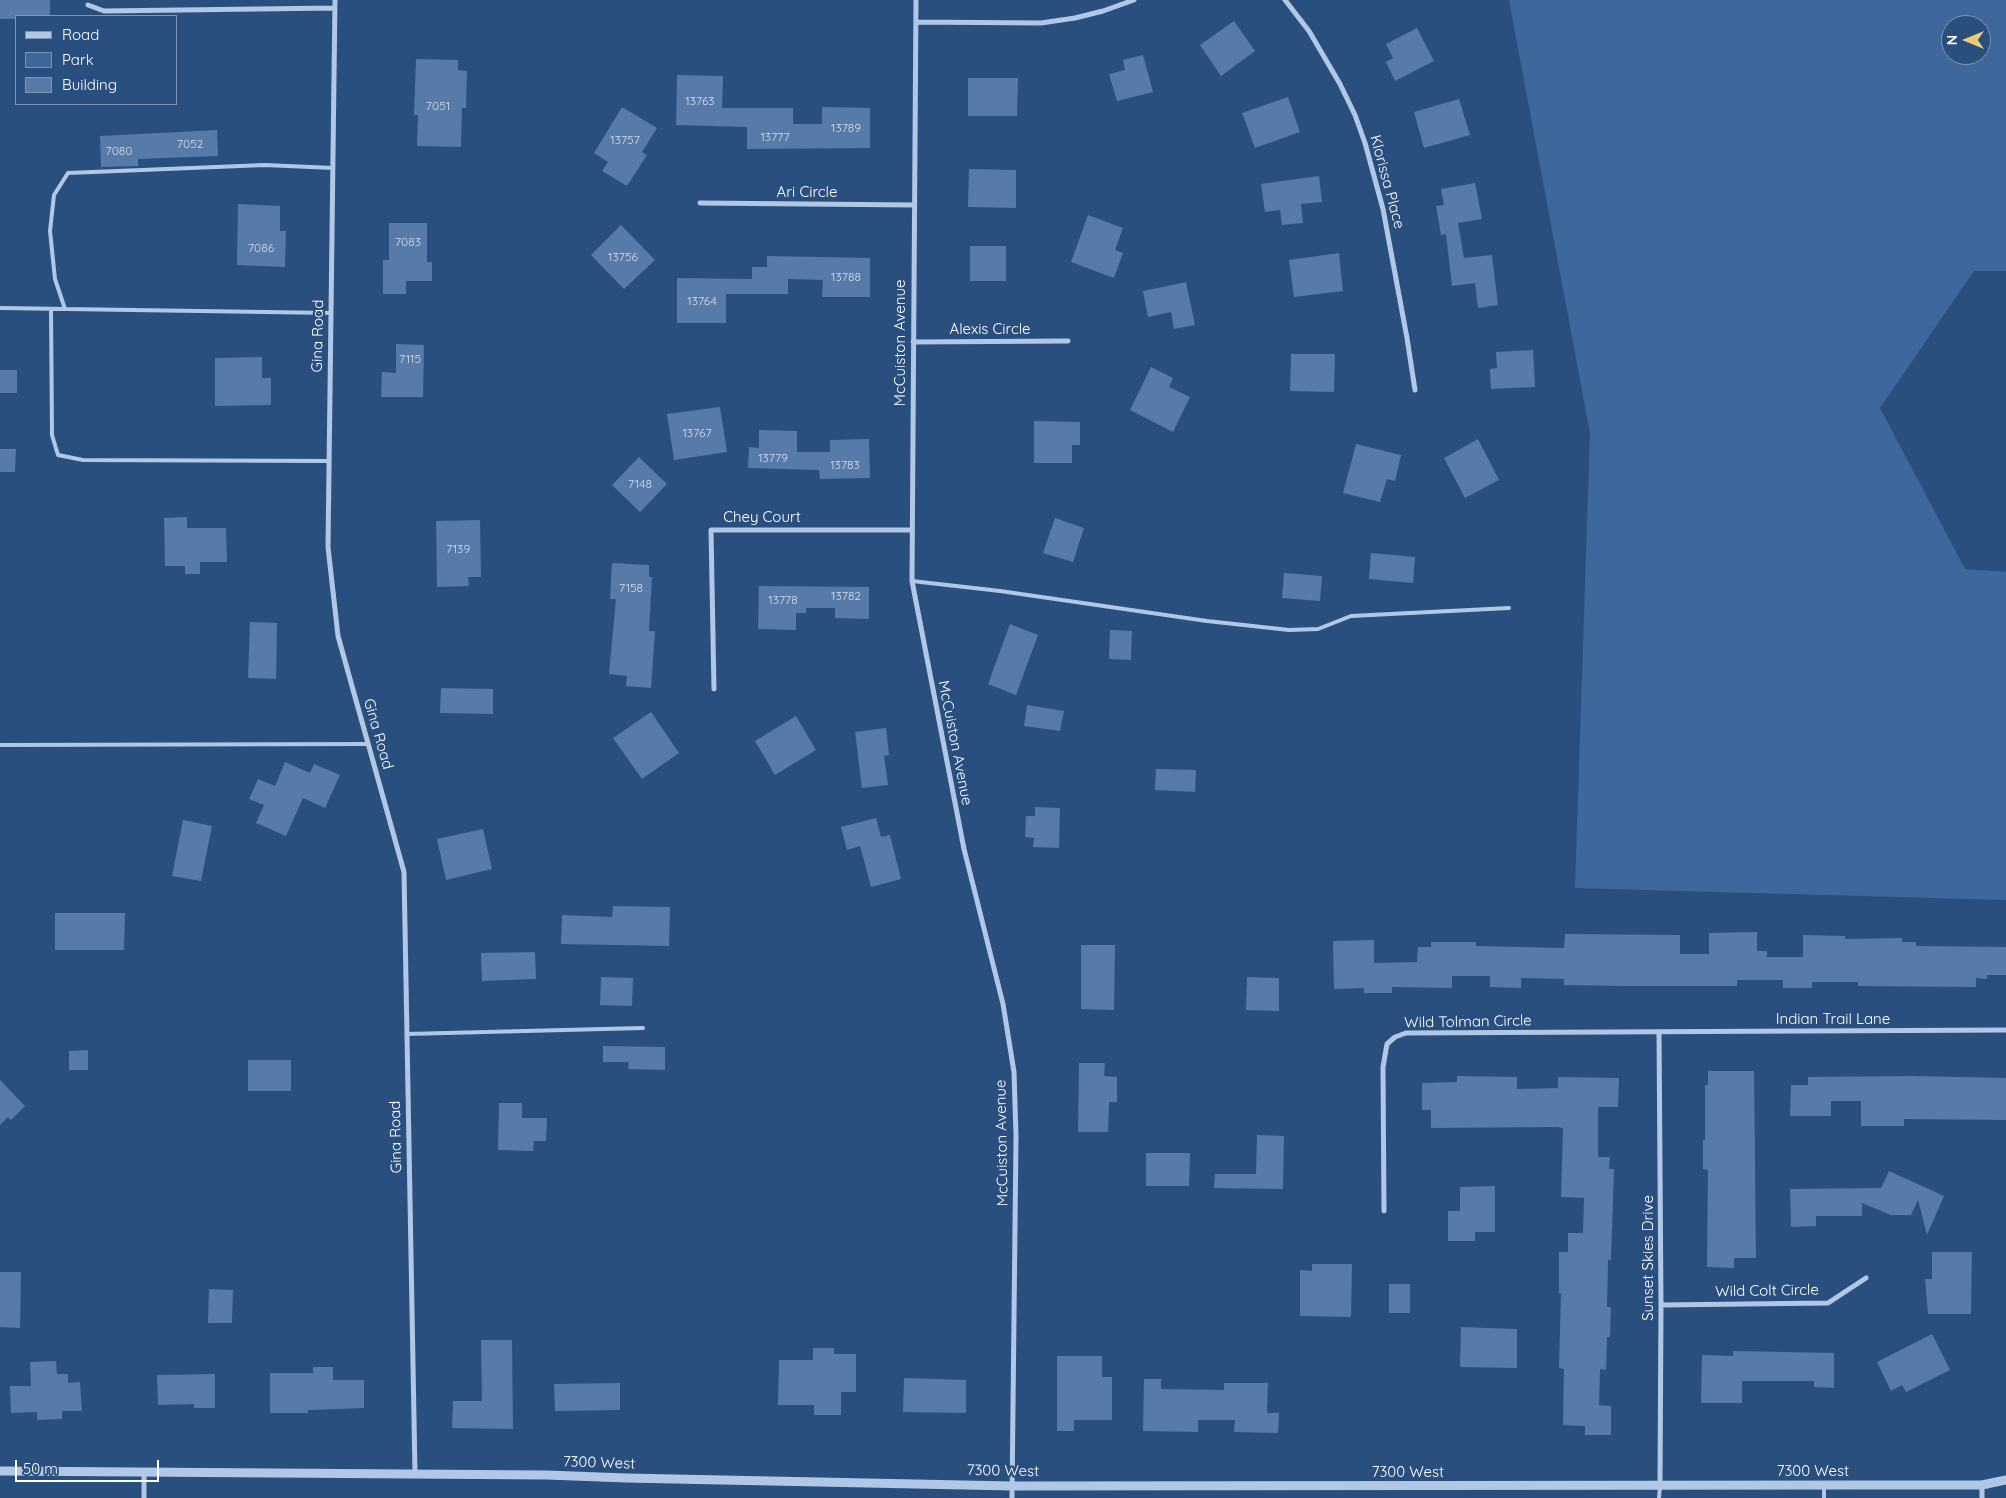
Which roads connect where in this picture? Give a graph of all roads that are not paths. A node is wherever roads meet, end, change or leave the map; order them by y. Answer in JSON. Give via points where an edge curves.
{"nodes":[{"id":1,"x":335,"y":0,"type":"edge"},
{"id":2,"x":916,"y":0,"type":"edge"},
{"id":3,"x":1134,"y":0,"type":"edge"},
{"id":4,"x":1285,"y":0,"type":"edge"},
{"id":5,"x":88,"y":5,"type":"dead end"},
{"id":6,"x":335,"y":8,"type":"junction"},
{"id":7,"x":916,"y":22,"type":"junction"},
{"id":8,"x":333,"y":168,"type":"junction"},
{"id":9,"x":700,"y":203,"type":"dead end"},
{"id":10,"x":913,"y":205,"type":"junction"},
{"id":11,"x":0,"y":308,"type":"edge"},
{"id":12,"x":51,"y":308,"type":"junction"},
{"id":13,"x":65,"y":309,"type":"junction"},
{"id":14,"x":331,"y":313,"type":"junction"},
{"id":15,"x":1068,"y":341,"type":"dead end"},
{"id":16,"x":913,"y":342,"type":"junction"},
{"id":17,"x":1415,"y":390,"type":"dead end"},
{"id":18,"x":329,"y":461,"type":"junction"},
{"id":19,"x":912,"y":530,"type":"junction"},
{"id":20,"x":912,"y":581,"type":"junction"},
{"id":21,"x":1509,"y":608,"type":"dead end"},
{"id":22,"x":714,"y":689,"type":"dead end"},
{"id":23,"x":368,"y":744,"type":"junction"},
{"id":24,"x":0,"y":745,"type":"edge"},
{"id":25,"x":642,"y":1028,"type":"dead end"},
{"id":26,"x":2006,"y":1030,"type":"edge"},
{"id":27,"x":1659,"y":1033,"type":"junction"},
{"id":28,"x":407,"y":1034,"type":"junction"},
{"id":29,"x":1384,"y":1211,"type":"dead end"},
{"id":30,"x":1866,"y":1278,"type":"dead end"},
{"id":31,"x":1661,"y":1305,"type":"junction"},
{"id":32,"x":0,"y":1471,"type":"edge"},
{"id":33,"x":144,"y":1473,"type":"junction"},
{"id":34,"x":415,"y":1473,"type":"junction"},
{"id":35,"x":2006,"y":1480,"type":"edge"},
{"id":36,"x":1660,"y":1484,"type":"junction"},
{"id":37,"x":1824,"y":1485,"type":"junction"},
{"id":38,"x":1982,"y":1485,"type":"junction"},
{"id":39,"x":1012,"y":1486,"type":"junction"},
{"id":40,"x":144,"y":1498,"type":"edge"},
{"id":41,"x":1012,"y":1498,"type":"edge"},
{"id":42,"x":1659,"y":1498,"type":"edge"},
{"id":43,"x":1824,"y":1498,"type":"edge"},
{"id":44,"x":1982,"y":1498,"type":"edge"}],
"edges":[{"from":1,"to":6,"type":"street","name":"Gina Road"},
{"from":2,"to":7,"type":"street","name":"McCuiston Avenue"},
{"from":3,"to":7,"type":"street","via":[[1075,18],[1040,23]]},
{"from":4,"to":17,"type":"street","name":"Klorissa Place","via":[[1309,31],[1340,84],[1366,143],[1383,209]]},
{"from":5,"to":6,"type":"street","via":[[104,11]]},
{"from":6,"to":8,"type":"street","name":"Gina Road"},
{"from":7,"to":10,"type":"street","name":"McCuiston Avenue"},
{"from":8,"to":13,"type":"lane","via":[[265,164],[68,173],[54,196],[50,230],[55,279]]},
{"from":8,"to":14,"type":"street","name":"Gina Road"},
{"from":9,"to":10,"type":"street","name":"Ari Circle"},
{"from":10,"to":16,"type":"street","name":"McCuiston Avenue"},
{"from":11,"to":12,"type":"lane"},
{"from":12,"to":13,"type":"lane"},
{"from":12,"to":18,"type":"lane","via":[[52,436],[58,455],[83,460]]},
{"from":13,"to":14,"type":"lane"},
{"from":14,"to":18,"type":"street","name":"Gina Road"},
{"from":15,"to":16,"type":"street","name":"Alexis Circle"},
{"from":16,"to":19,"type":"street","name":"McCuiston Avenue"},
{"from":18,"to":23,"type":"street","name":"Gina Road","via":[[328,546],[338,636]]},
{"from":19,"to":20,"type":"street","name":"McCuiston Avenue"},
{"from":19,"to":22,"type":"street","name":"Chey Court","via":[[710,530]]},
{"from":20,"to":21,"type":"lane","via":[[1288,630],[1318,629],[1351,616]]},
{"from":20,"to":39,"type":"street","name":"McCuiston Avenue","via":[[964,849],[1003,1004],[1014,1072]]},
{"from":23,"to":24,"type":"lane"},
{"from":23,"to":28,"type":"street","name":"Gina Road","via":[[404,872]]},
{"from":25,"to":28,"type":"lane"},
{"from":26,"to":27,"type":"street","name":"Indian Trail Lane"},
{"from":27,"to":29,"type":"street","name":"Wild Tolman Circle","via":[[1406,1033],[1396,1037],[1388,1044],[1383,1067]]},
{"from":27,"to":31,"type":"street","name":"Sunset Skies Drive"},
{"from":28,"to":34,"type":"street","name":"Gina Road"},
{"from":30,"to":31,"type":"street","name":"Wild Colt Circle","via":[[1828,1303]]},
{"from":31,"to":36,"type":"street","name":"Sunset Skies Drive"},
{"from":32,"to":33,"type":"street","name":"7300 West"},
{"from":33,"to":34,"type":"street","name":"7300 West"},
{"from":33,"to":40,"type":"street"},
{"from":34,"to":39,"type":"street","name":"7300 West"},
{"from":35,"to":38,"type":"street","name":"7300 West"},
{"from":36,"to":37,"type":"street","name":"7300 West"},
{"from":36,"to":39,"type":"street","name":"7300 West"},
{"from":36,"to":42,"type":"lane"},
{"from":37,"to":38,"type":"street","name":"7300 West"},
{"from":37,"to":43,"type":"lane"},
{"from":38,"to":44,"type":"street"},
{"from":39,"to":41,"type":"street","name":"McCuiston Avenue"}]}
